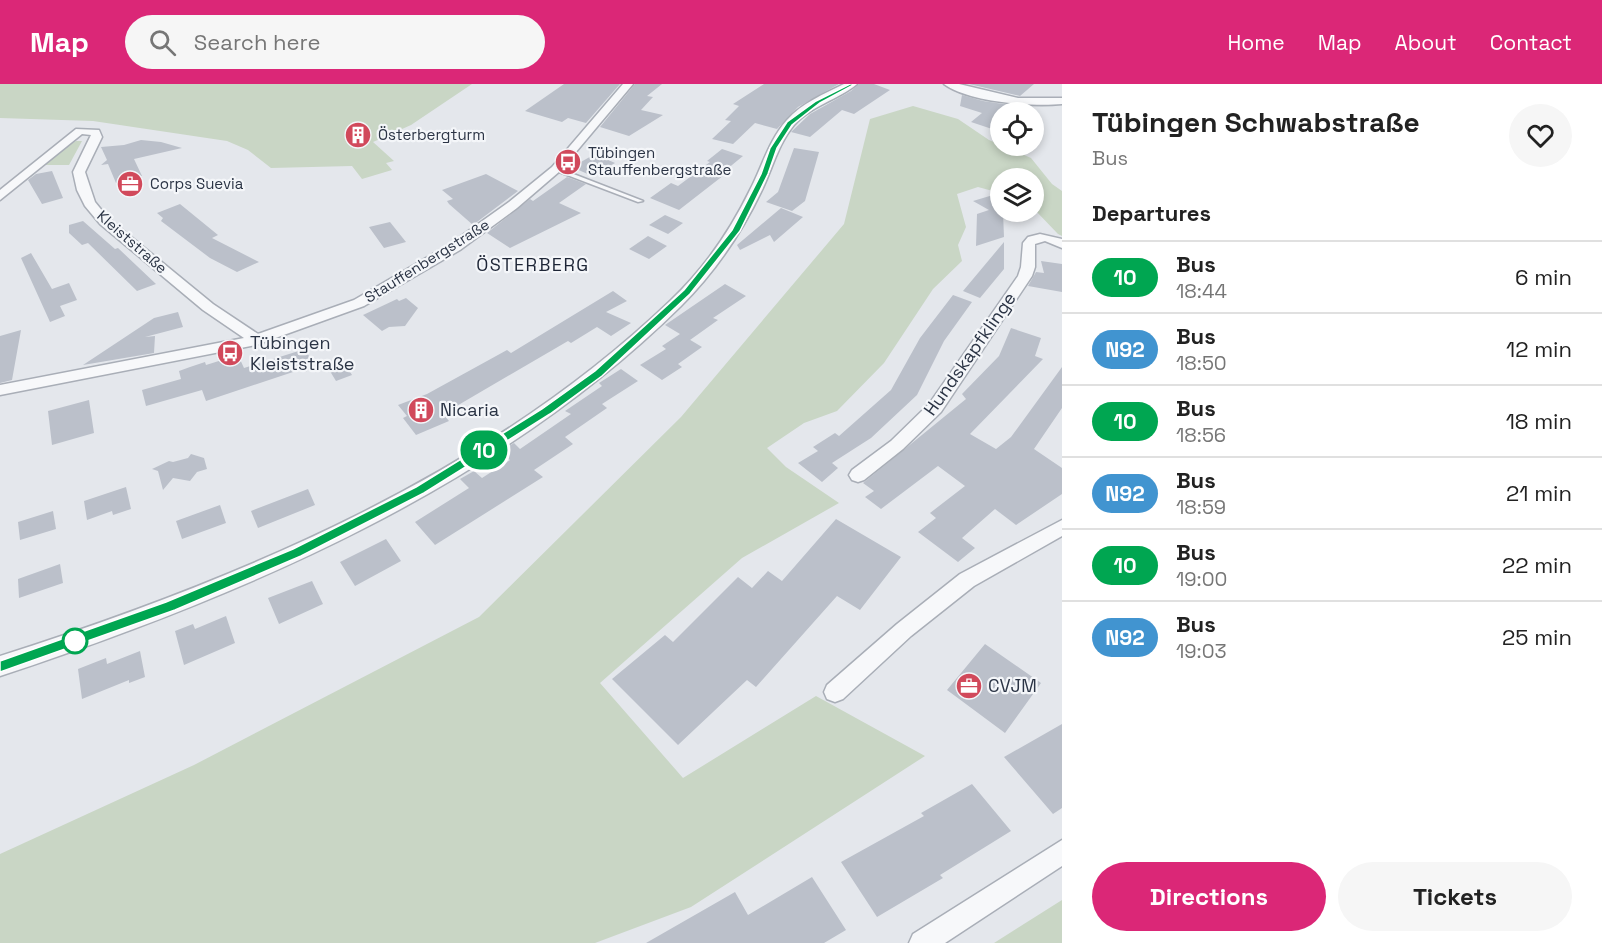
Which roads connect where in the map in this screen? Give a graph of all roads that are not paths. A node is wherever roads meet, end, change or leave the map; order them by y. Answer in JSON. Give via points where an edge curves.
{"nodes":[{"id":1,"x":628,"y":84,"type":"edge"},
{"id":2,"x":852,"y":84,"type":"edge"},
{"id":3,"x":949,"y":84,"type":"edge"},
{"id":4,"x":1062,"y":101,"type":"edge"},
{"id":5,"x":556,"y":169,"type":"junction"},
{"id":6,"x":0,"y":196,"type":"edge"},
{"id":7,"x":640,"y":201,"type":"dead end"},
{"id":8,"x":1062,"y":244,"type":"edge"},
{"id":9,"x":256,"y":340,"type":"junction"},
{"id":10,"x":0,"y":390,"type":"edge"},
{"id":11,"x":858,"y":475,"type":"dead end"},
{"id":12,"x":1062,"y":527,"type":"edge"},
{"id":13,"x":0,"y":666,"type":"edge"},
{"id":14,"x":835,"y":692,"type":"dead end"},
{"id":15,"x":1062,"y":852,"type":"edge"},
{"id":16,"x":922,"y":943,"type":"edge"}],
"edges":[{"from":1,"to":5,"type":"street","name":"Stauffenbergstraße"},
{"from":2,"to":13,"type":"street","via":[[818,102],[789,124],[773,148],[736,231],[687,292],[598,373],[546,412],[420,490],[297,552],[170,606]]},
{"from":3,"to":4,"type":"street","via":[[1007,100]]},
{"from":5,"to":7,"type":"lane"},
{"from":5,"to":9,"type":"street","name":"Stauffenbergstraße","via":[[513,205],[424,266],[359,303]]},
{"from":6,"to":9,"type":"street","name":"Kleiststraße","via":[[80,131],[95,132],[97,137],[79,172],[89,203],[104,221],[208,307]]},
{"from":8,"to":11,"type":"street","name":"Hundskapfklinge","via":[[1042,237],[1031,240],[1025,276],[935,408]]},
{"from":9,"to":10,"type":"street","name":"Stauffenbergstraße"},
{"from":12,"to":14,"type":"street","via":[[952,591]]},
{"from":15,"to":16,"type":"street"}]}
